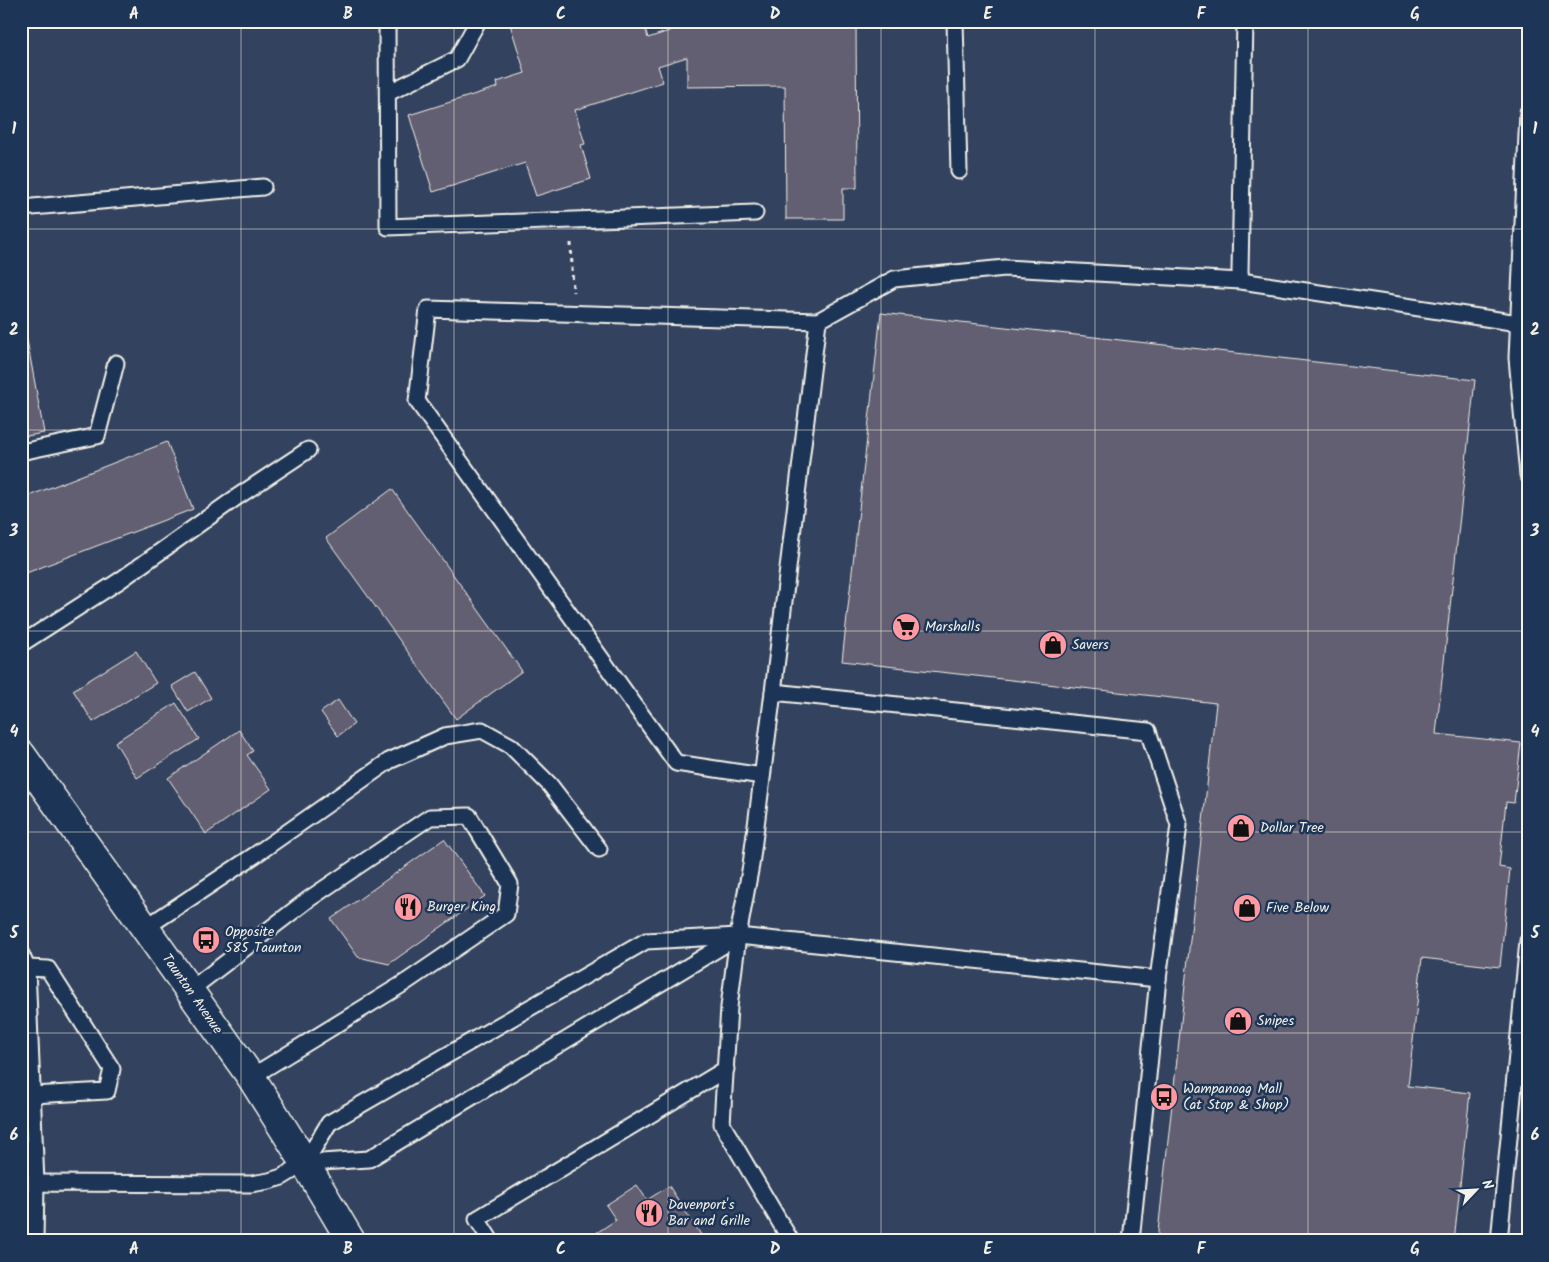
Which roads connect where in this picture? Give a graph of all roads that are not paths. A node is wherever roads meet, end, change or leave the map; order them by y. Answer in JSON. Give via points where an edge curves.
{"nodes":[{"id":1,"x":387,"y":21,"type":"edge"},
{"id":2,"x":478,"y":21,"type":"edge"},
{"id":3,"x":955,"y":21,"type":"edge"},
{"id":4,"x":1245,"y":21,"type":"edge"},
{"id":5,"x":388,"y":94,"type":"junction"},
{"id":6,"x":1528,"y":112,"type":"edge"},
{"id":7,"x":959,"y":171,"type":"dead end"},
{"id":8,"x":263,"y":187,"type":"dead end"},
{"id":9,"x":21,"y":208,"type":"edge"},
{"id":10,"x":755,"y":213,"type":"dead end"},
{"id":11,"x":1241,"y":281,"type":"junction"},
{"id":12,"x":818,"y":321,"type":"junction"},
{"id":13,"x":1518,"y":323,"type":"junction"},
{"id":14,"x":116,"y":363,"type":"dead end"},
{"id":15,"x":308,"y":450,"type":"dead end"},
{"id":16,"x":21,"y":452,"type":"edge"},
{"id":17,"x":1528,"y":475,"type":"edge"},
{"id":18,"x":21,"y":644,"type":"edge"},
{"id":19,"x":773,"y":692,"type":"junction"},
{"id":20,"x":25,"y":763,"type":"edge"},
{"id":21,"x":762,"y":776,"type":"junction"},
{"id":22,"x":599,"y":849,"type":"dead end"},
{"id":23,"x":145,"y":928,"type":"junction"},
{"id":24,"x":738,"y":936,"type":"junction"},
{"id":25,"x":1528,"y":941,"type":"edge"},
{"id":26,"x":21,"y":954,"type":"edge"},
{"id":27,"x":27,"y":968,"type":"junction"},
{"id":28,"x":1158,"y":979,"type":"junction"},
{"id":29,"x":190,"y":990,"type":"junction"},
{"id":30,"x":726,"y":1069,"type":"junction"},
{"id":31,"x":251,"y":1078,"type":"junction"},
{"id":32,"x":32,"y":1095,"type":"junction"},
{"id":33,"x":306,"y":1163,"type":"junction"},
{"id":34,"x":36,"y":1183,"type":"junction"},
{"id":35,"x":35,"y":1241,"type":"edge"},
{"id":36,"x":352,"y":1241,"type":"edge"},
{"id":37,"x":491,"y":1241,"type":"edge"},
{"id":38,"x":791,"y":1241,"type":"edge"},
{"id":39,"x":1131,"y":1241,"type":"edge"},
{"id":40,"x":1499,"y":1241,"type":"edge"}],
"edges":[{"from":1,"to":5,"type":"lane"},
{"from":2,"to":5,"type":"lane","via":[[457,59]]},
{"from":3,"to":7,"type":"lane"},
{"from":4,"to":11,"type":"lane"},
{"from":5,"to":10,"type":"lane","via":[[388,227]]},
{"from":6,"to":13,"type":"lane"},
{"from":8,"to":9,"type":"lane"},
{"from":11,"to":12,"type":"lane","via":[[1005,268],[894,279]]},
{"from":11,"to":13,"type":"lane"},
{"from":12,"to":19,"type":"lane"},
{"from":12,"to":21,"type":"lane","via":[[428,309],[418,401],[676,763]]},
{"from":13,"to":17,"type":"lane","via":[[1517,358]]},
{"from":14,"to":16,"type":"lane","via":[[97,436]]},
{"from":15,"to":18,"type":"lane","via":[[119,581]]},
{"from":19,"to":21,"type":"lane"},
{"from":19,"to":28,"type":"lane","via":[[1148,732],[1180,825]]},
{"from":20,"to":23,"type":"highway","name":"Taunton Avenue"},
{"from":21,"to":24,"type":"lane"},
{"from":22,"to":23,"type":"lane","via":[[550,785],[511,746],[482,730],[445,736],[389,761]]},
{"from":23,"to":29,"type":"highway","name":"Taunton Avenue"},
{"from":24,"to":28,"type":"lane"},
{"from":24,"to":30,"type":"lane","via":[[729,1007]]},
{"from":24,"to":33,"type":"lane","via":[[369,1159]]},
{"from":24,"to":33,"type":"lane","via":[[646,941],[328,1123]]},
{"from":25,"to":40,"type":"lane"},
{"from":26,"to":27,"type":"lane"},
{"from":27,"to":32,"type":"lane"},
{"from":27,"to":32,"type":"lane","via":[[48,969],[112,1069],[107,1091]]},
{"from":28,"to":39,"type":"lane"},
{"from":29,"to":31,"type":"highway","name":"Taunton Avenue"},
{"from":29,"to":31,"type":"lane","via":[[309,899],[430,817],[469,816],[510,884],[506,914],[406,982]]},
{"from":30,"to":37,"type":"lane","via":[[477,1219]]},
{"from":30,"to":38,"type":"lane","via":[[722,1124]]},
{"from":31,"to":33,"type":"highway","name":"Taunton Avenue"},
{"from":32,"to":34,"type":"lane"},
{"from":33,"to":34,"type":"lane","via":[[269,1182],[250,1184]]},
{"from":33,"to":36,"type":"highway","name":"Taunton Avenue"},
{"from":34,"to":35,"type":"lane"}]}
